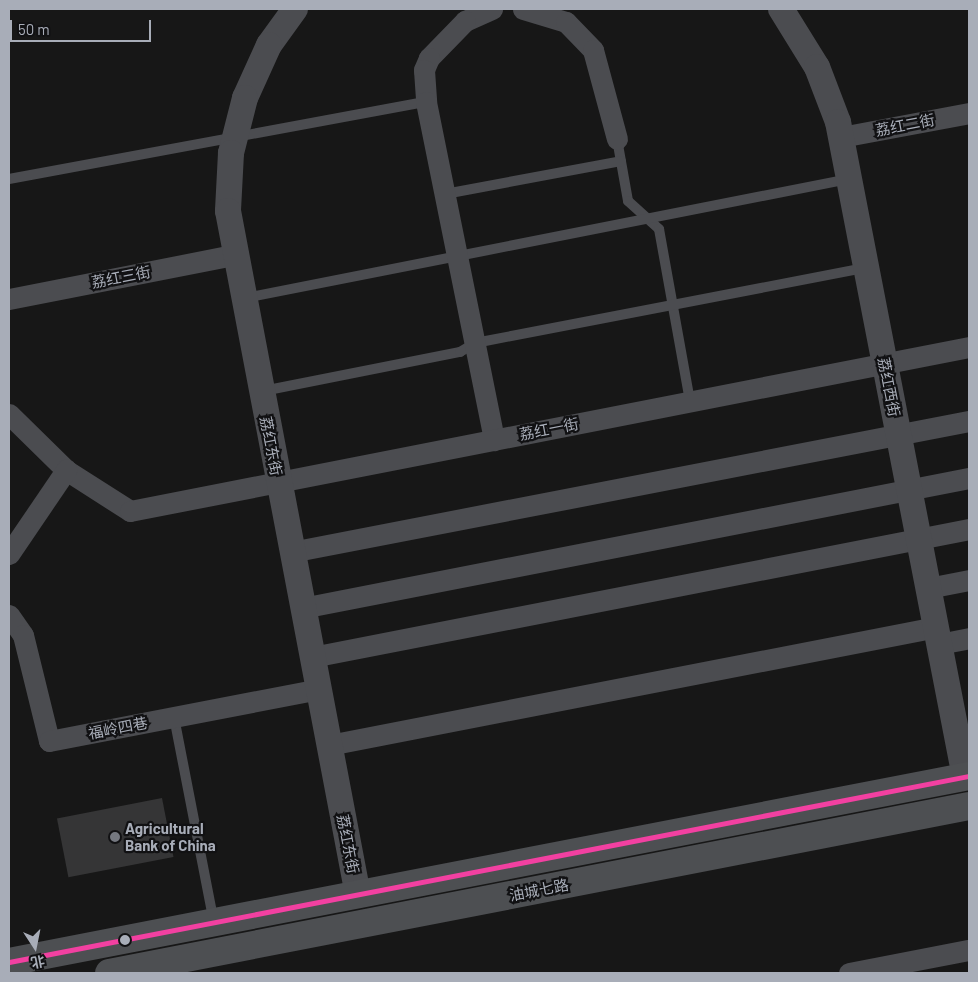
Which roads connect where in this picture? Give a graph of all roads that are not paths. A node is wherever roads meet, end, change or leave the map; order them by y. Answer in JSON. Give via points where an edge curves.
{"nodes":[{"id":1,"x":295,"y":9,"type":"edge"},
{"id":2,"x":492,"y":9,"type":"edge"},
{"id":3,"x":523,"y":9,"type":"edge"},
{"id":4,"x":781,"y":9,"type":"edge"},
{"id":5,"x":426,"y":102,"type":"junction"},
{"id":6,"x":969,"y":112,"type":"edge"},
{"id":7,"x":235,"y":137,"type":"junction"},
{"id":8,"x":617,"y":138,"type":"joint"},
{"id":9,"x":841,"y":138,"type":"junction"},
{"id":10,"x":622,"y":161,"type":"junction"},
{"id":11,"x":9,"y":179,"type":"edge"},
{"id":12,"x":849,"y":179,"type":"junction"},
{"id":13,"x":445,"y":194,"type":"junction"},
{"id":14,"x":647,"y":219,"type":"junction"},
{"id":15,"x":234,"y":256,"type":"junction"},
{"id":16,"x":457,"y":256,"type":"junction"},
{"id":17,"x":866,"y":268,"type":"junction"},
{"id":18,"x":242,"y":298,"type":"junction"},
{"id":19,"x":9,"y":299,"type":"edge"},
{"id":20,"x":673,"y":306,"type":"junction"},
{"id":21,"x":475,"y":343,"type":"junction"},
{"id":22,"x":969,"y":347,"type":"edge"},
{"id":23,"x":885,"y":364,"type":"junction"},
{"id":24,"x":260,"y":392,"type":"junction"},
{"id":25,"x":690,"y":402,"type":"junction"},
{"id":26,"x":9,"y":414,"type":"edge"},
{"id":27,"x":969,"y":421,"type":"edge"},
{"id":28,"x":898,"y":434,"type":"junction"},
{"id":29,"x":494,"y":440,"type":"junction"},
{"id":30,"x":66,"y":470,"type":"junction"},
{"id":31,"x":969,"y":478,"type":"edge"},
{"id":32,"x":278,"y":482,"type":"junction"},
{"id":33,"x":909,"y":490,"type":"junction"},
{"id":34,"x":969,"y":529,"type":"edge"},
{"id":35,"x":919,"y":539,"type":"junction"},
{"id":36,"x":292,"y":552,"type":"junction"},
{"id":37,"x":9,"y":554,"type":"edge"},
{"id":38,"x":969,"y":580,"type":"edge"},
{"id":39,"x":928,"y":588,"type":"junction"},
{"id":40,"x":302,"y":608,"type":"junction"},
{"id":41,"x":9,"y":615,"type":"edge"},
{"id":42,"x":937,"y":636,"type":"junction"},
{"id":43,"x":969,"y":638,"type":"edge"},
{"id":44,"x":312,"y":657,"type":"junction"},
{"id":45,"x":318,"y":689,"type":"junction"},
{"id":46,"x":174,"y":717,"type":"junction"},
{"id":47,"x":329,"y":745,"type":"junction"},
{"id":48,"x":967,"y":776,"type":"edge"},
{"id":49,"x":969,"y":806,"type":"edge"},
{"id":50,"x":358,"y":895,"type":"junction"},
{"id":51,"x":214,"y":922,"type":"junction"},
{"id":52,"x":969,"y":950,"type":"edge"},
{"id":53,"x":9,"y":962,"type":"edge"},
{"id":54,"x":109,"y":973,"type":"edge"},
{"id":55,"x":849,"y":973,"type":"edge"}],
"edges":[{"from":1,"to":7,"type":"street","name":"荔红东街","via":[[256,70]]},
{"from":2,"to":5,"type":"street","via":[[465,21],[429,58],[424,70]]},
{"from":3,"to":8,"type":"street","via":[[566,22],[593,50]]},
{"from":4,"to":9,"type":"street","name":"荔红西街","via":[[817,67]]},
{"from":5,"to":7,"type":"lane"},
{"from":5,"to":13,"type":"street"},
{"from":6,"to":9,"type":"street","name":"荔红二街"},
{"from":7,"to":11,"type":"lane"},
{"from":7,"to":15,"type":"street","name":"荔红东街","via":[[228,211]]},
{"from":8,"to":10,"type":"lane"},
{"from":9,"to":12,"type":"street","name":"荔红西街"},
{"from":10,"to":13,"type":"lane"},
{"from":10,"to":14,"type":"lane","via":[[628,201]]},
{"from":12,"to":14,"type":"lane"},
{"from":12,"to":17,"type":"street","name":"荔红西街"},
{"from":13,"to":16,"type":"street"},
{"from":14,"to":16,"type":"lane"},
{"from":14,"to":20,"type":"lane","via":[[659,229]]},
{"from":15,"to":18,"type":"street","name":"荔红东街"},
{"from":15,"to":19,"type":"street","name":"荔红三街"},
{"from":16,"to":18,"type":"lane"},
{"from":16,"to":21,"type":"street"},
{"from":17,"to":20,"type":"lane"},
{"from":17,"to":23,"type":"street","name":"荔红西街"},
{"from":18,"to":24,"type":"street","name":"荔红东街"},
{"from":20,"to":21,"type":"lane"},
{"from":20,"to":25,"type":"lane"},
{"from":21,"to":24,"type":"lane","via":[[460,352]]},
{"from":21,"to":29,"type":"street"},
{"from":22,"to":23,"type":"street","name":"荔红一街"},
{"from":23,"to":25,"type":"street","name":"荔红一街"},
{"from":23,"to":28,"type":"street","name":"荔红西街"},
{"from":24,"to":32,"type":"street","name":"荔红东街"},
{"from":25,"to":29,"type":"street","name":"荔红一街"},
{"from":26,"to":30,"type":"street"},
{"from":27,"to":28,"type":"street"},
{"from":28,"to":33,"type":"street","name":"荔红西街"},
{"from":28,"to":36,"type":"street"},
{"from":29,"to":32,"type":"street","name":"荔红一街"},
{"from":30,"to":32,"type":"street","name":"荔红一街","via":[[130,510]]},
{"from":30,"to":37,"type":"street"},
{"from":31,"to":33,"type":"street"},
{"from":32,"to":36,"type":"street","name":"荔红东街"},
{"from":33,"to":35,"type":"street","name":"荔红西街"},
{"from":33,"to":40,"type":"street"},
{"from":34,"to":35,"type":"street"},
{"from":35,"to":39,"type":"street","name":"荔红西街"},
{"from":35,"to":44,"type":"street"},
{"from":36,"to":40,"type":"street","name":"荔红东街"},
{"from":38,"to":39,"type":"street"},
{"from":39,"to":42,"type":"street","name":"荔红西街"},
{"from":40,"to":44,"type":"street","name":"荔红东街"},
{"from":41,"to":46,"type":"street","name":"福岭四巷","via":[[23,635],[49,741]]},
{"from":42,"to":43,"type":"street"},
{"from":42,"to":47,"type":"street"},
{"from":42,"to":48,"type":"street","name":"荔红西街"},
{"from":44,"to":45,"type":"street","name":"荔红东街"},
{"from":45,"to":46,"type":"street","name":"福岭四巷"},
{"from":45,"to":47,"type":"street","name":"荔红东街"},
{"from":46,"to":51,"type":"lane"},
{"from":47,"to":50,"type":"street","name":"荔红东街"},
{"from":48,"to":50,"type":"main road","name":"油城七路"},
{"from":49,"to":54,"type":"main road","name":"油城七路"},
{"from":50,"to":51,"type":"main road","name":"油城七路"},
{"from":51,"to":53,"type":"main road","name":"油城七路"},
{"from":52,"to":55,"type":"street"}]}
